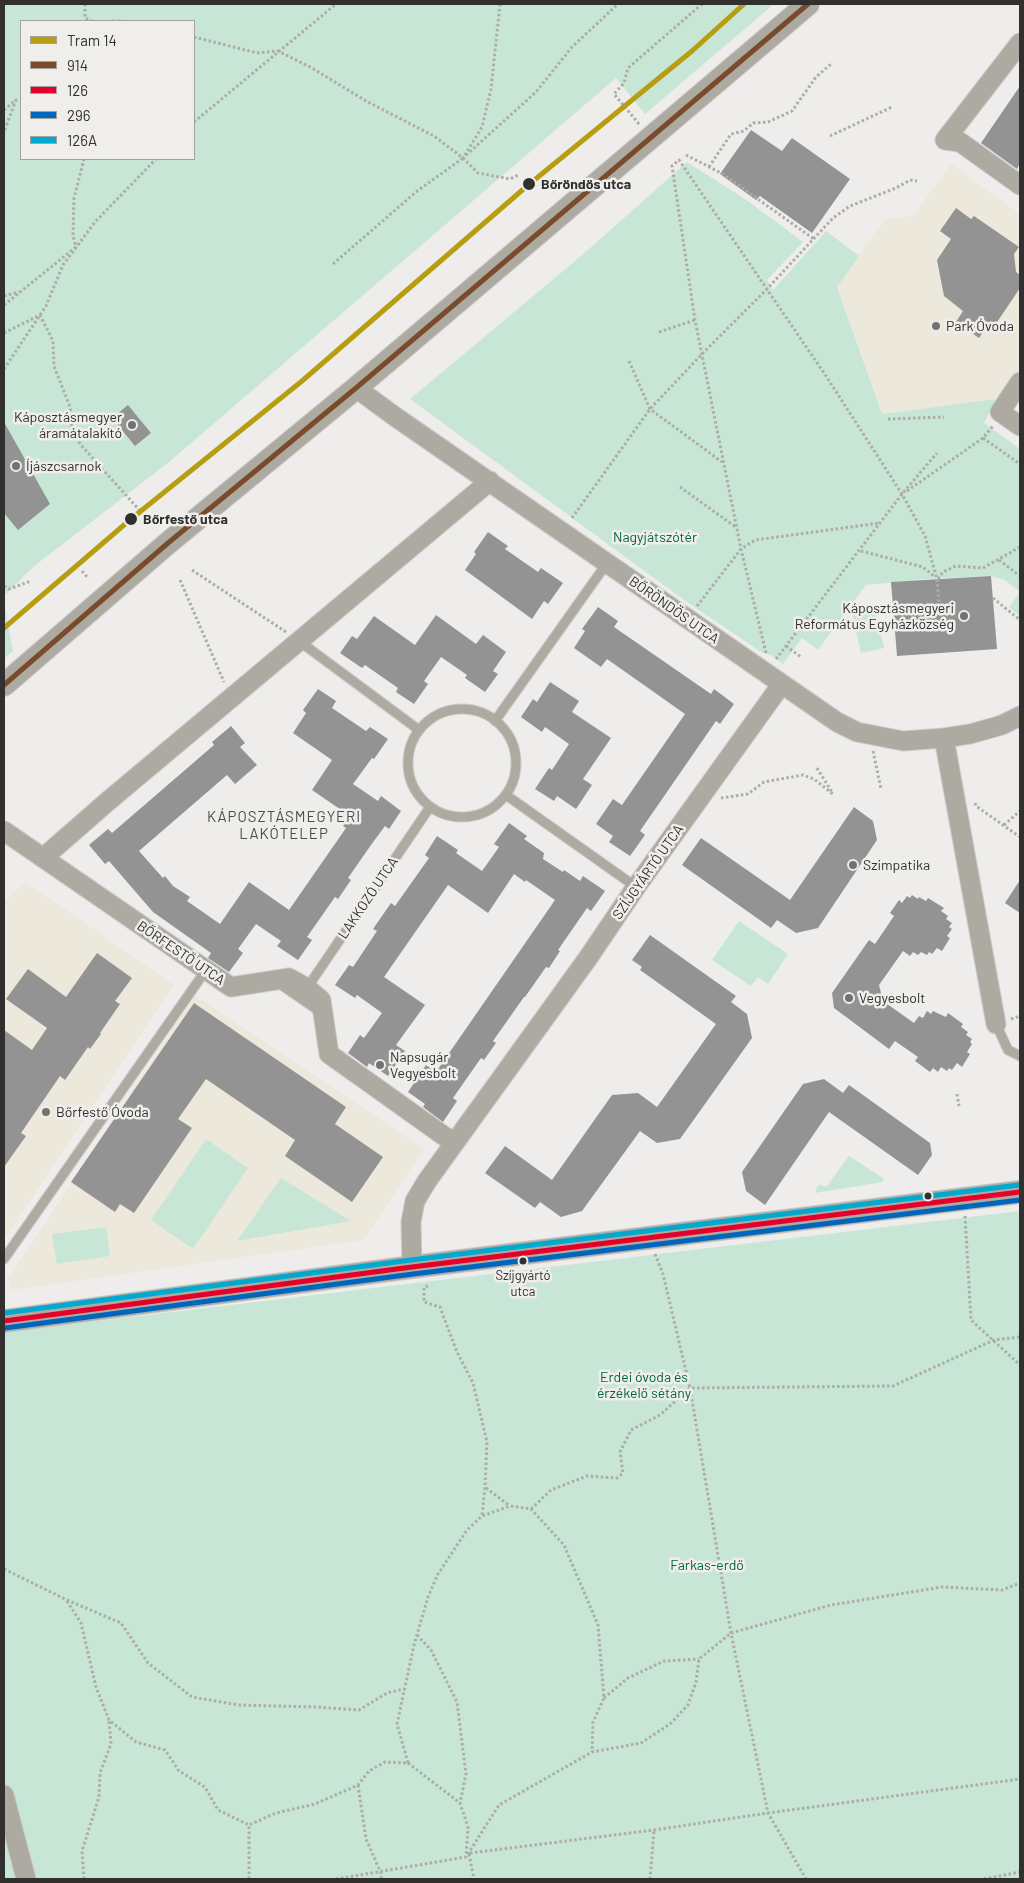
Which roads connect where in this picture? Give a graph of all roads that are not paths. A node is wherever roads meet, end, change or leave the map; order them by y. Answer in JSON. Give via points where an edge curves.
{"nodes":[{"id":1,"x":808,"y":4,"type":"edge"},
{"id":2,"x":1020,"y":43,"type":"edge"},
{"id":3,"x":1020,"y":185,"type":"edge"},
{"id":4,"x":1020,"y":382,"type":"edge"},
{"id":5,"x":356,"y":388,"type":"junction"},
{"id":6,"x":1020,"y":426,"type":"edge"},
{"id":7,"x":490,"y":481,"type":"junction"},
{"id":8,"x":607,"y":562,"type":"junction"},
{"id":9,"x":299,"y":641,"type":"junction"},
{"id":10,"x":4,"y":685,"type":"edge"},
{"id":11,"x":781,"y":685,"type":"junction"},
{"id":12,"x":1020,"y":716,"type":"edge"},
{"id":13,"x":495,"y":721,"type":"junction"},
{"id":14,"x":419,"y":730,"type":"junction"},
{"id":15,"x":944,"y":738,"type":"junction"},
{"id":16,"x":506,"y":795,"type":"junction"},
{"id":17,"x":430,"y":807,"type":"junction"},
{"id":18,"x":4,"y":831,"type":"edge"},
{"id":19,"x":43,"y":858,"type":"junction"},
{"id":20,"x":636,"y":887,"type":"junction"},
{"id":21,"x":206,"y":970,"type":"junction"},
{"id":22,"x":274,"y":980,"type":"junction"},
{"id":23,"x":307,"y":988,"type":"junction"},
{"id":24,"x":323,"y":1014,"type":"junction"},
{"id":25,"x":996,"y":1024,"type":"joint"},
{"id":26,"x":1020,"y":1056,"type":"edge"},
{"id":27,"x":454,"y":1143,"type":"junction"},
{"id":28,"x":1020,"y":1192,"type":"edge"},
{"id":29,"x":4,"y":1259,"type":"edge"},
{"id":30,"x":412,"y":1267,"type":"junction"},
{"id":31,"x":4,"y":1321,"type":"edge"},
{"id":32,"x":4,"y":1795,"type":"edge"},
{"id":33,"x":26,"y":1879,"type":"edge"}],
"edges":[{"from":1,"to":5,"type":"street"},
{"from":2,"to":3,"type":"street","via":[[945,140],[960,142]]},
{"from":4,"to":6,"type":"street","via":[[1000,412]]},
{"from":5,"to":7,"type":"street","name":"BŐRÖNDÖS UTCA"},
{"from":5,"to":10,"type":"street","via":[[168,543]]},
{"from":7,"to":8,"type":"street","name":"BŐRÖNDÖS UTCA"},
{"from":7,"to":9,"type":"street"},
{"from":8,"to":11,"type":"street","name":"BŐRÖNDÖS UTCA"},
{"from":8,"to":13,"type":"lane"},
{"from":9,"to":14,"type":"lane"},
{"from":9,"to":19,"type":"street"},
{"from":11,"to":15,"type":"street","name":"BŐRÖNDÖS UTCA","via":[[857,732],[903,741]]},
{"from":11,"to":20,"type":"street","name":"SZÍJGYÁRTÓ UTCA"},
{"from":12,"to":15,"type":"street","name":"BŐRÖNDÖS UTCA","via":[[1002,725]]},
{"from":13,"to":14,"type":"lane","via":[[483,714],[454,710],[431,718]]},
{"from":13,"to":16,"type":"lane","via":[[505,732],[516,758],[512,784]]},
{"from":14,"to":17,"type":"lane","via":[[412,741],[408,769],[419,796]]},
{"from":15,"to":25,"type":"street"},
{"from":16,"to":17,"type":"lane","via":[[484,813],[472,817],[444,815]]},
{"from":16,"to":20,"type":"lane"},
{"from":17,"to":23,"type":"lane","name":"LAKKOZÓ UTCA"},
{"from":18,"to":19,"type":"street","name":"BŐRFESTŐ UTCA"},
{"from":19,"to":21,"type":"street","name":"BŐRFESTŐ UTCA"},
{"from":20,"to":27,"type":"street","name":"SZÍJGYÁRTÓ UTCA"},
{"from":21,"to":22,"type":"street","name":"BŐRFESTŐ UTCA","via":[[231,987]]},
{"from":21,"to":29,"type":"lane"},
{"from":22,"to":23,"type":"street","name":"BŐRFESTŐ UTCA","via":[[289,978]]},
{"from":22,"to":24,"type":"lane"},
{"from":23,"to":24,"type":"street","name":"BŐRFESTŐ UTCA","via":[[321,1000]]},
{"from":24,"to":27,"type":"street","name":"BŐRFESTŐ UTCA","via":[[329,1054]]},
{"from":25,"to":26,"type":"lane","via":[[1008,1050]]},
{"from":27,"to":30,"type":"street","name":"SZÍJGYÁRTÓ UTCA","via":[[415,1201],[411,1222]]},
{"from":28,"to":30,"type":"street"},
{"from":30,"to":31,"type":"street"},
{"from":32,"to":33,"type":"street"}]}
